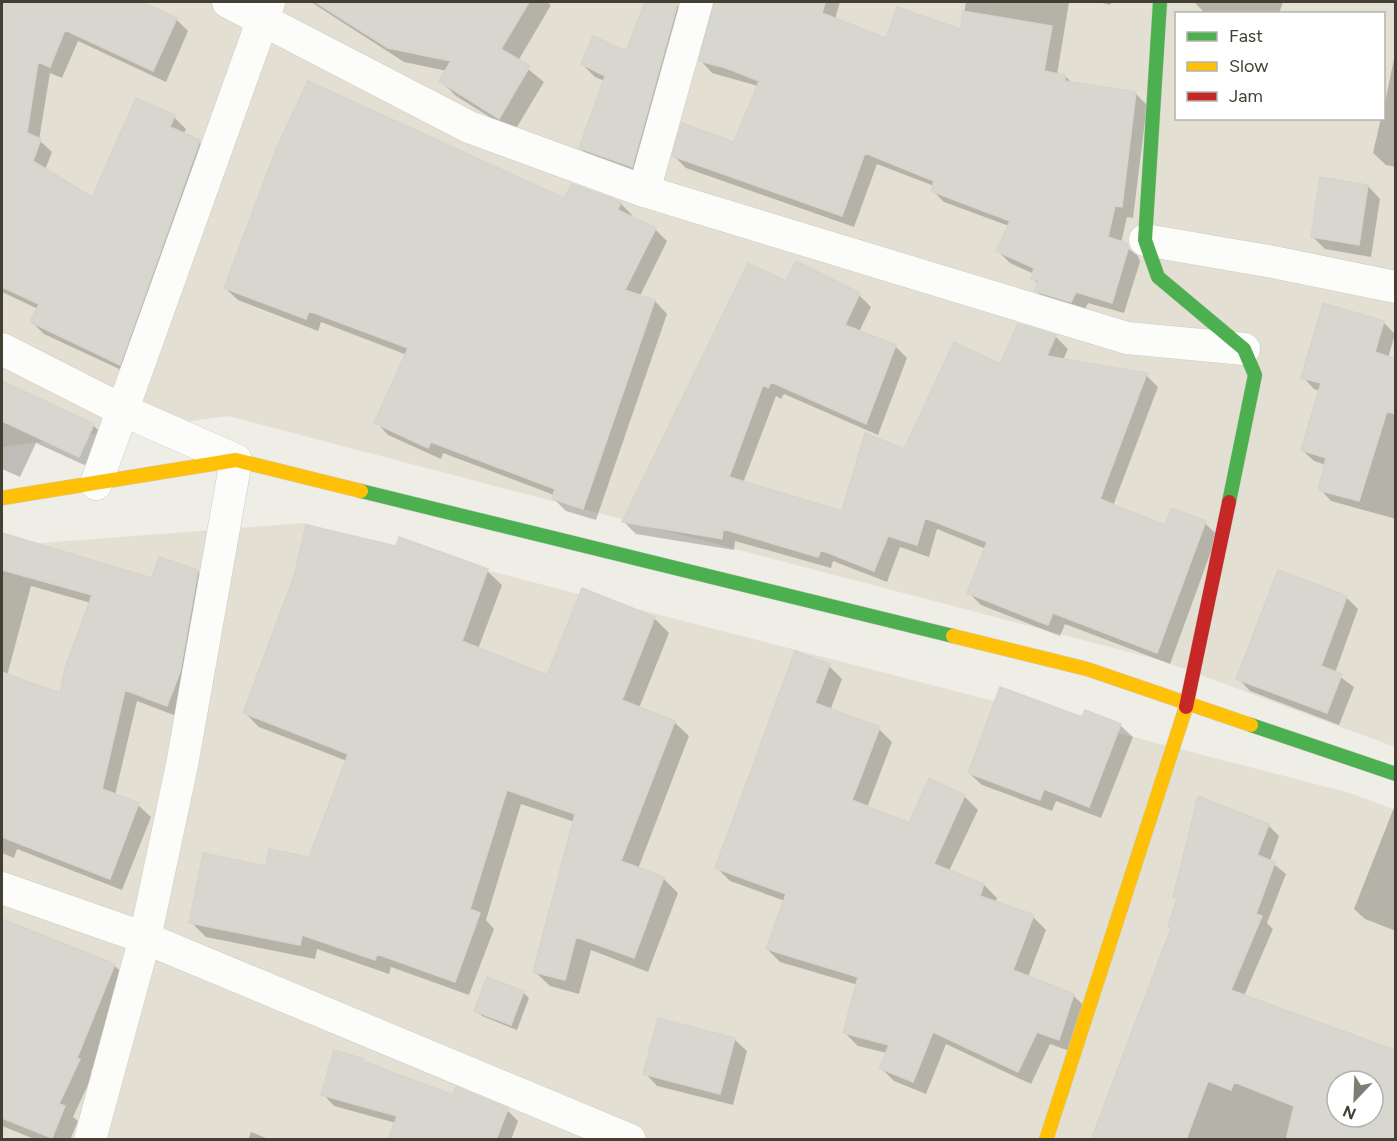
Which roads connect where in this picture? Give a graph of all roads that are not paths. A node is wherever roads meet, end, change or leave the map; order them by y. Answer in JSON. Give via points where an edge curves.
{"nodes":[{"id":1,"x":228,"y":2,"type":"edge"},
{"id":2,"x":697,"y":2,"type":"edge"},
{"id":3,"x":1160,"y":2,"type":"edge"},
{"id":4,"x":266,"y":11,"type":"edge"},
{"id":5,"x":644,"y":191,"type":"junction"},
{"id":6,"x":1145,"y":240,"type":"junction"},
{"id":7,"x":1395,"y":287,"type":"edge"},
{"id":8,"x":2,"y":349,"type":"edge"},
{"id":9,"x":1244,"y":349,"type":"junction"},
{"id":10,"x":122,"y":410,"type":"junction"},
{"id":11,"x":236,"y":460,"type":"junction"},
{"id":12,"x":96,"y":484,"type":"junction"},
{"id":13,"x":2,"y":498,"type":"edge"},
{"id":14,"x":1188,"y":702,"type":"junction"},
{"id":15,"x":1395,"y":774,"type":"edge"},
{"id":16,"x":2,"y":888,"type":"edge"},
{"id":17,"x":145,"y":938,"type":"junction"},
{"id":18,"x":90,"y":1140,"type":"edge"},
{"id":19,"x":630,"y":1140,"type":"edge"},
{"id":20,"x":1046,"y":1140,"type":"edge"}],
"edges":[{"from":1,"to":4,"type":"street"},
{"from":2,"to":5,"type":"street"},
{"from":3,"to":6,"type":"street"},
{"from":4,"to":5,"type":"street","via":[[468,127]]},
{"from":4,"to":10,"type":"street"},
{"from":5,"to":9,"type":"street","via":[[1127,338]]},
{"from":6,"to":7,"type":"street"},
{"from":6,"to":9,"type":"street","via":[[1158,277]]},
{"from":8,"to":10,"type":"street"},
{"from":9,"to":14,"type":"street","via":[[1255,375]]},
{"from":10,"to":11,"type":"street"},
{"from":10,"to":12,"type":"street"},
{"from":11,"to":12,"type":"street"},
{"from":11,"to":14,"type":"street","via":[[1087,669]]},
{"from":11,"to":17,"type":"street","via":[[182,765]]},
{"from":12,"to":13,"type":"street"},
{"from":14,"to":15,"type":"street"},
{"from":14,"to":20,"type":"street"},
{"from":16,"to":17,"type":"street"},
{"from":17,"to":18,"type":"street"},
{"from":17,"to":19,"type":"street"}]}
